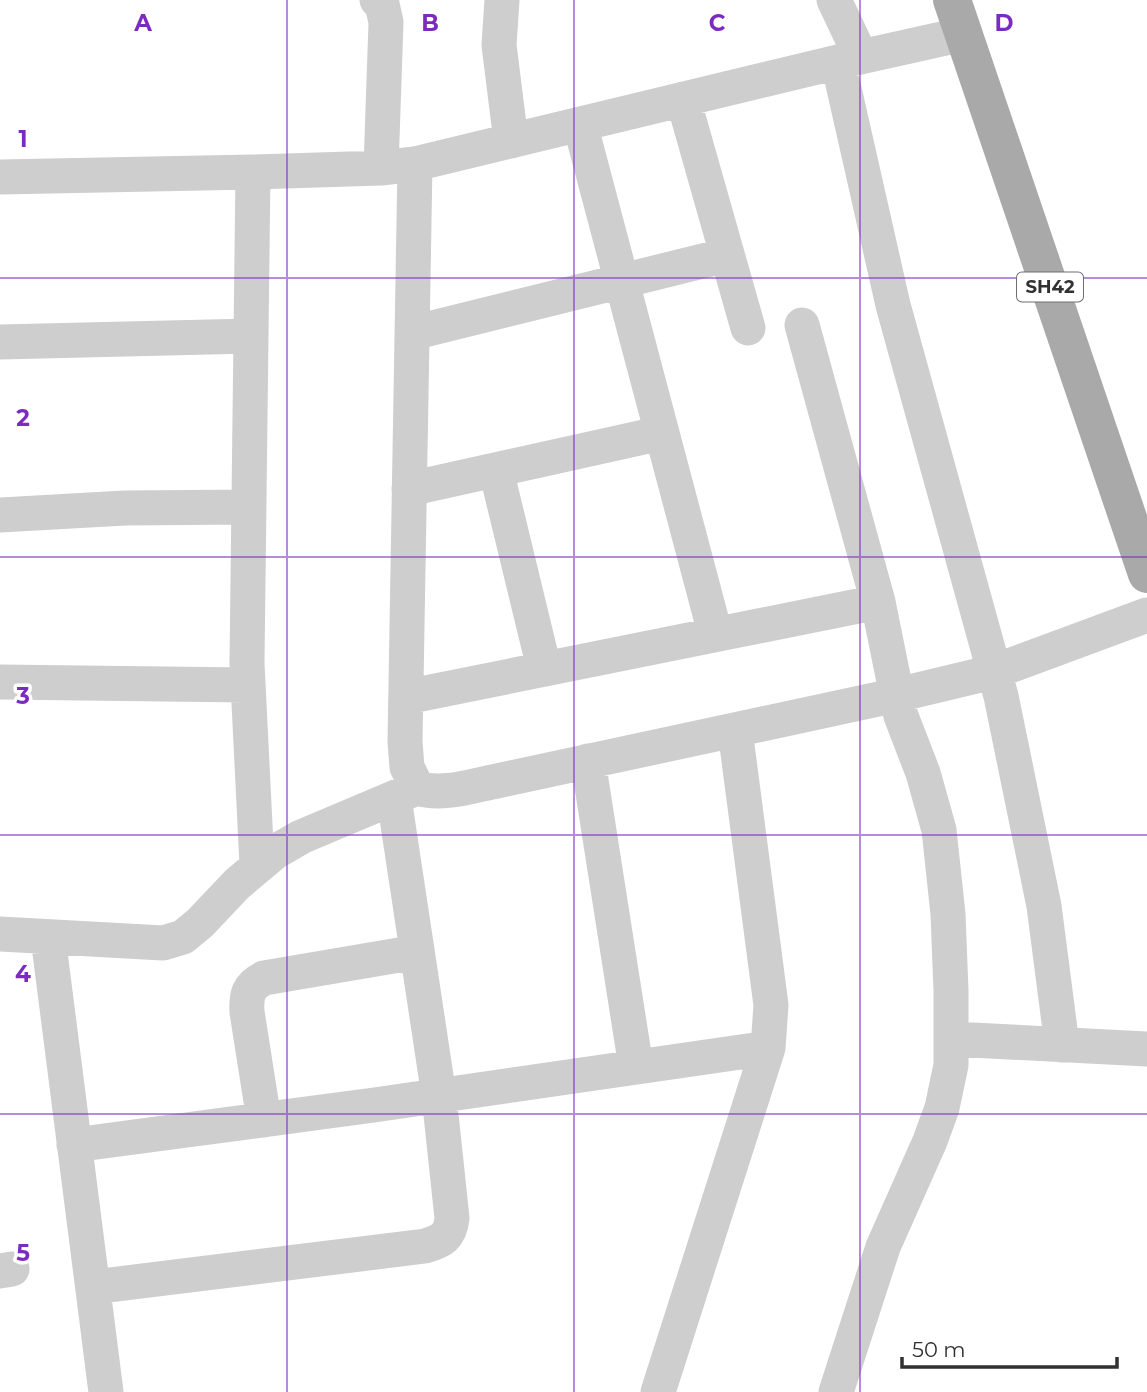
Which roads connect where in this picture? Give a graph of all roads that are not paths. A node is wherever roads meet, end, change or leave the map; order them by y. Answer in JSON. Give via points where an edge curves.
{"nodes":[{"id":1,"x":377,"y":0,"type":"edge"},
{"id":2,"x":502,"y":0,"type":"edge"},
{"id":3,"x":834,"y":0,"type":"edge"},
{"id":4,"x":958,"y":17,"type":"edge"},
{"id":5,"x":850,"y":59,"type":"junction"},
{"id":6,"x":683,"y":99,"type":"junction"},
{"id":7,"x":580,"y":124,"type":"junction"},
{"id":8,"x":511,"y":141,"type":"junction"},
{"id":9,"x":415,"y":163,"type":"junction"},
{"id":10,"x":381,"y":168,"type":"junction"},
{"id":11,"x":253,"y":172,"type":"junction"},
{"id":12,"x":0,"y":177,"type":"edge"},
{"id":13,"x":727,"y":255,"type":"junction"},
{"id":14,"x":621,"y":281,"type":"junction"},
{"id":15,"x":802,"y":325,"type":"dead end"},
{"id":16,"x":748,"y":328,"type":"dead end"},
{"id":17,"x":412,"y":333,"type":"junction"},
{"id":18,"x":251,"y":336,"type":"junction"},
{"id":19,"x":0,"y":342,"type":"edge"},
{"id":20,"x":662,"y":433,"type":"junction"},
{"id":21,"x":496,"y":470,"type":"junction"},
{"id":22,"x":410,"y":489,"type":"junction"},
{"id":23,"x":249,"y":507,"type":"junction"},
{"id":24,"x":0,"y":515,"type":"edge"},
{"id":25,"x":1147,"y":574,"type":"edge"},
{"id":26,"x":878,"y":603,"type":"junction"},
{"id":27,"x":1147,"y":615,"type":"edge"},
{"id":28,"x":715,"y":634,"type":"junction"},
{"id":29,"x":544,"y":668,"type":"junction"},
{"id":30,"x":993,"y":671,"type":"junction"},
{"id":31,"x":0,"y":682,"type":"edge"},
{"id":32,"x":247,"y":685,"type":"junction"},
{"id":33,"x":897,"y":695,"type":"junction"},
{"id":34,"x":406,"y":697,"type":"junction"},
{"id":35,"x":735,"y":730,"type":"junction"},
{"id":36,"x":588,"y":761,"type":"junction"},
{"id":37,"x":406,"y":793,"type":"junction"},
{"id":38,"x":257,"y":865,"type":"junction"},
{"id":39,"x":0,"y":934,"type":"edge"},
{"id":40,"x":48,"y":937,"type":"junction"},
{"id":41,"x":417,"y":952,"type":"junction"},
{"id":42,"x":952,"y":1039,"type":"junction"},
{"id":43,"x":1062,"y":1045,"type":"junction"},
{"id":44,"x":768,"y":1048,"type":"junction"},
{"id":45,"x":1147,"y":1049,"type":"edge"},
{"id":46,"x":636,"y":1067,"type":"junction"},
{"id":47,"x":439,"y":1096,"type":"junction"},
{"id":48,"x":264,"y":1120,"type":"junction"},
{"id":49,"x":74,"y":1145,"type":"junction"},
{"id":50,"x":93,"y":1287,"type":"junction"},
{"id":51,"x":106,"y":1392,"type":"edge"},
{"id":52,"x":658,"y":1392,"type":"edge"},
{"id":53,"x":836,"y":1392,"type":"edge"}],
"edges":[{"from":1,"to":10,"type":"street","via":[[386,22]]},
{"from":2,"to":8,"type":"street","via":[[499,45]]},
{"from":3,"to":5,"type":"street"},
{"from":4,"to":5,"type":"street"},
{"from":4,"to":25,"type":"main road","number":"SH42"},
{"from":5,"to":6,"type":"street"},
{"from":5,"to":30,"type":"street","via":[[893,305]]},
{"from":6,"to":7,"type":"street"},
{"from":6,"to":13,"type":"street"},
{"from":7,"to":8,"type":"street"},
{"from":7,"to":14,"type":"street"},
{"from":8,"to":9,"type":"street"},
{"from":9,"to":10,"type":"street"},
{"from":9,"to":17,"type":"street"},
{"from":10,"to":11,"type":"street"},
{"from":11,"to":12,"type":"street"},
{"from":11,"to":18,"type":"street"},
{"from":13,"to":14,"type":"street"},
{"from":13,"to":16,"type":"street"},
{"from":14,"to":17,"type":"street"},
{"from":14,"to":20,"type":"street"},
{"from":15,"to":26,"type":"street"},
{"from":17,"to":22,"type":"street"},
{"from":18,"to":19,"type":"street"},
{"from":18,"to":23,"type":"street"},
{"from":20,"to":21,"type":"street"},
{"from":20,"to":28,"type":"street"},
{"from":21,"to":22,"type":"street"},
{"from":21,"to":29,"type":"street"},
{"from":22,"to":34,"type":"street"},
{"from":23,"to":24,"type":"street"},
{"from":23,"to":32,"type":"street"},
{"from":26,"to":28,"type":"street"},
{"from":26,"to":33,"type":"street"},
{"from":27,"to":30,"type":"street"},
{"from":28,"to":29,"type":"street"},
{"from":29,"to":34,"type":"street"},
{"from":30,"to":33,"type":"street"},
{"from":30,"to":43,"type":"street","via":[[1044,906]]},
{"from":31,"to":32,"type":"street"},
{"from":32,"to":38,"type":"street"},
{"from":33,"to":35,"type":"street"},
{"from":33,"to":42,"type":"street","via":[[939,830],[948,914]]},
{"from":34,"to":37,"type":"street"},
{"from":35,"to":36,"type":"street"},
{"from":35,"to":44,"type":"street","via":[[771,1005]]},
{"from":36,"to":37,"type":"street","via":[[441,792]]},
{"from":36,"to":46,"type":"street"},
{"from":37,"to":38,"type":"street","via":[[301,837]]},
{"from":37,"to":41,"type":"street"},
{"from":38,"to":40,"type":"street","via":[[183,937],[138,943]]},
{"from":39,"to":40,"type":"street"},
{"from":40,"to":49,"type":"street"},
{"from":41,"to":47,"type":"street"},
{"from":41,"to":48,"type":"street","via":[[254,983],[248,990],[247,1012]]},
{"from":42,"to":43,"type":"street"},
{"from":42,"to":53,"type":"street","via":[[942,1108],[883,1247]]},
{"from":43,"to":45,"type":"street"},
{"from":44,"to":46,"type":"street"},
{"from":44,"to":52,"type":"street"},
{"from":46,"to":47,"type":"street"},
{"from":47,"to":48,"type":"street"},
{"from":47,"to":50,"type":"street","via":[[452,1218],[446,1238],[425,1246]]},
{"from":48,"to":49,"type":"street"},
{"from":49,"to":50,"type":"street"},
{"from":50,"to":51,"type":"street"}]}
